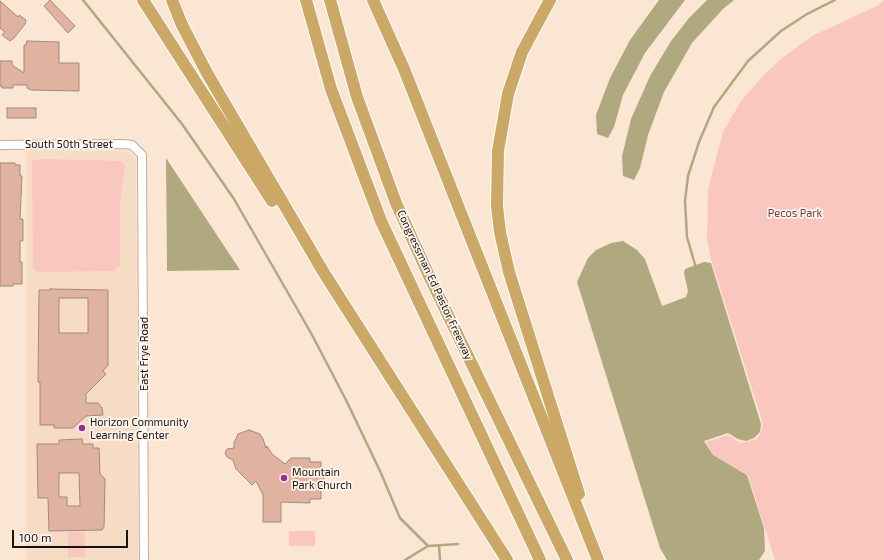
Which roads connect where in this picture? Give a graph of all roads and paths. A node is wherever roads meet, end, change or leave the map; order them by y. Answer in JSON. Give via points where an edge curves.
{"nodes":[{"id":1,"x":143,"y":0,"type":"edge"},
{"id":2,"x":172,"y":0,"type":"edge"},
{"id":3,"x":306,"y":0,"type":"edge"},
{"id":4,"x":330,"y":0,"type":"edge"},
{"id":5,"x":373,"y":0,"type":"edge"},
{"id":6,"x":550,"y":0,"type":"edge"},
{"id":7,"x":0,"y":144,"type":"edge"},
{"id":8,"x":138,"y":150,"type":"joint"},
{"id":9,"x":324,"y":273,"type":"junction"},
{"id":10,"x":144,"y":560,"type":"edge"},
{"id":11,"x":507,"y":560,"type":"edge"},
{"id":12,"x":540,"y":560,"type":"edge"},
{"id":13,"x":567,"y":560,"type":"edge"},
{"id":14,"x":599,"y":560,"type":"edge"}],
"edges":[{"from":1,"to":9,"type":"highway","via":[[294,236]]},
{"from":2,"to":9,"type":"highway","via":[[207,73]]},
{"from":3,"to":12,"type":"highway","name":"Congressman Ed Pastor Freeway","via":[[331,89],[380,221]]},
{"from":4,"to":13,"type":"highway","name":"Congressman Ed Pastor Freeway","via":[[357,97],[398,209]]},
{"from":5,"to":14,"type":"highway","via":[[404,69]]},
{"from":6,"to":14,"type":"highway","via":[[525,46],[508,94],[498,151],[497,206],[501,239],[511,278]]},
{"from":7,"to":8,"type":"street","name":"South 50th Street","via":[[124,144]]},
{"from":8,"to":10,"type":"street","name":"East Frye Road","via":[[142,155],[143,165]]},
{"from":9,"to":11,"type":"highway"}]}
